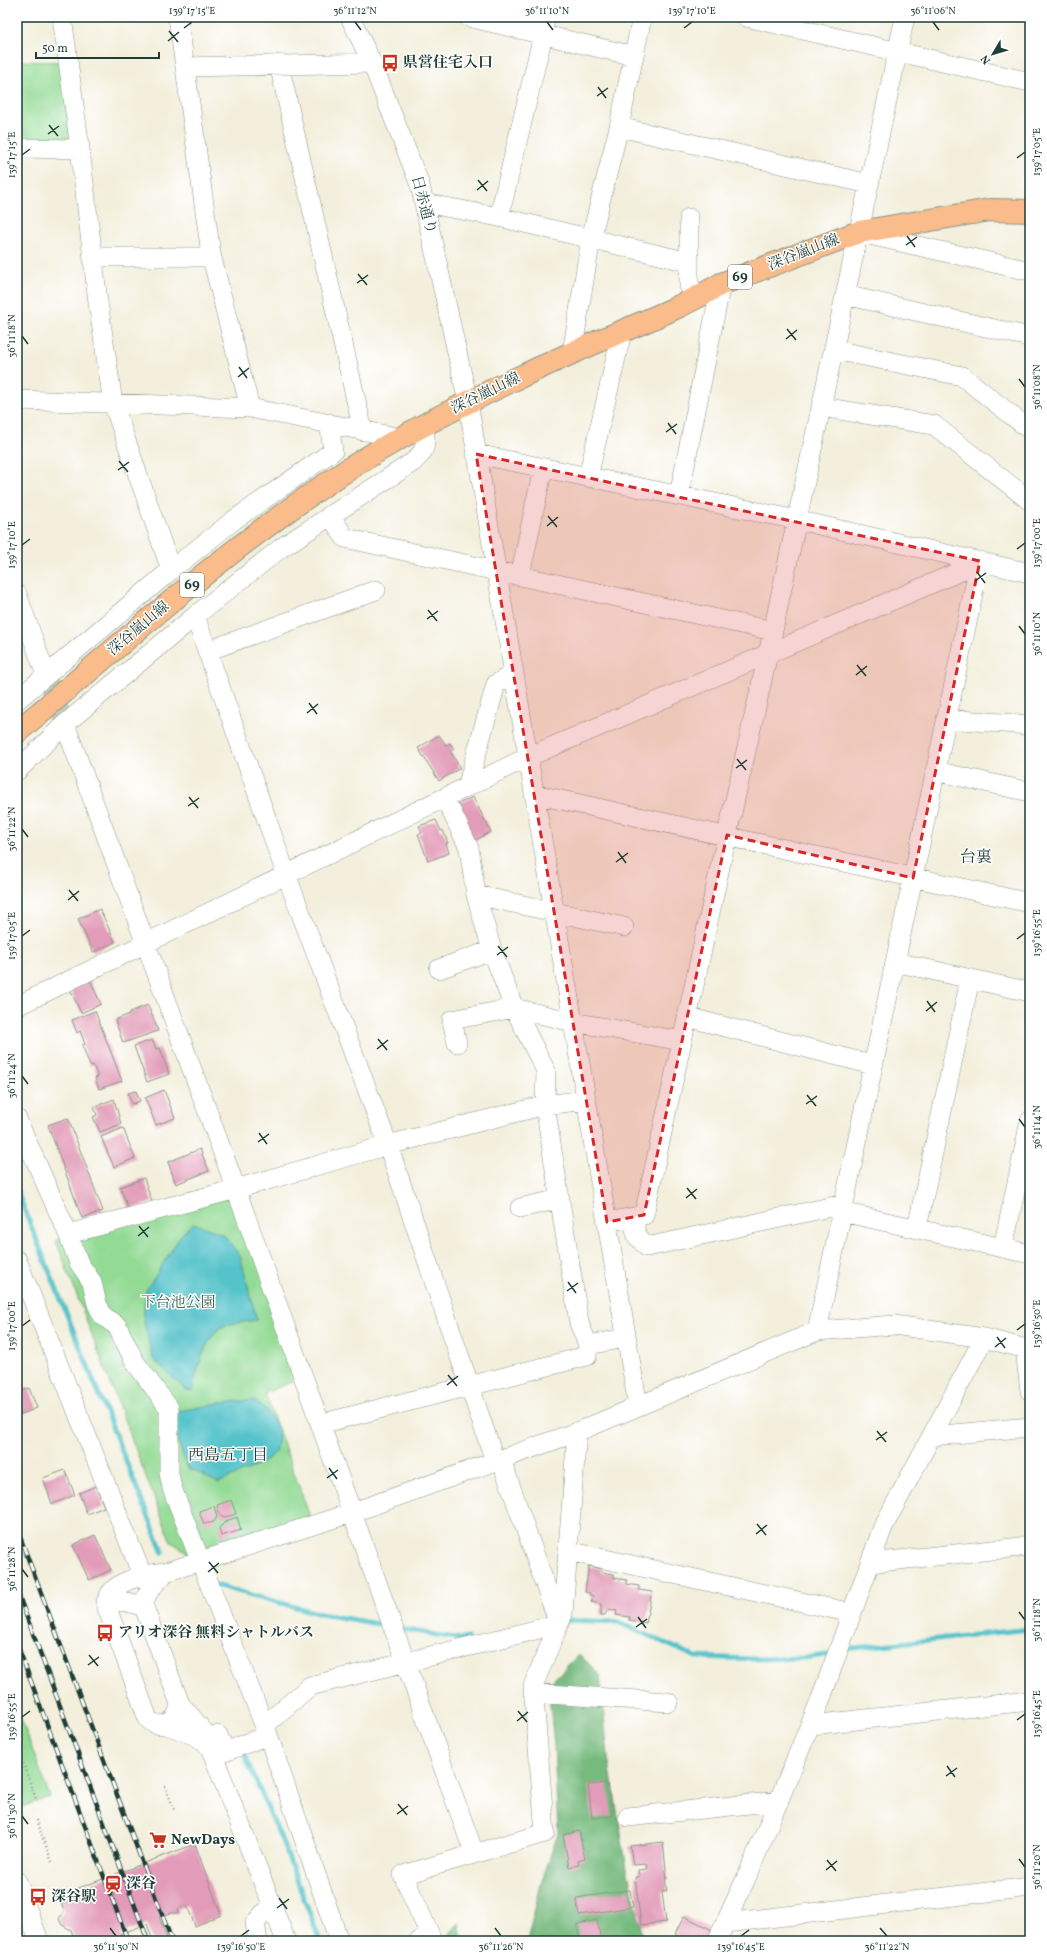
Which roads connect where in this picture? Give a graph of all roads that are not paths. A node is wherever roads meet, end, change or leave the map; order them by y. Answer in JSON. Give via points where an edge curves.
{"nodes":[{"id":1,"x":62,"y":17,"type":"edge"},
{"id":2,"x":178,"y":17,"type":"edge"},
{"id":3,"x":350,"y":17,"type":"edge"},
{"id":4,"x":642,"y":17,"type":"edge"},
{"id":5,"x":746,"y":17,"type":"edge"},
{"id":6,"x":905,"y":17,"type":"edge"},
{"id":7,"x":472,"y":18,"type":"edge"},
{"id":8,"x":544,"y":26,"type":"edge"},
{"id":9,"x":897,"y":51,"type":"junction"},
{"id":10,"x":634,"y":56,"type":"junction"},
{"id":11,"x":372,"y":63,"type":"junction"},
{"id":12,"x":279,"y":64,"type":"junction"},
{"id":13,"x":184,"y":67,"type":"junction"},
{"id":14,"x":1030,"y":82,"type":"edge"},
{"id":15,"x":619,"y":127,"type":"junction"},
{"id":16,"x":17,"y":148,"type":"edge"},
{"id":17,"x":80,"y":149,"type":"junction"},
{"id":18,"x":869,"y":184,"type":"junction"},
{"id":19,"x":424,"y":204,"type":"junction"},
{"id":20,"x":1030,"y":211,"type":"edge"},
{"id":21,"x":499,"y":217,"type":"junction"},
{"id":22,"x":689,"y":218,"type":"dead end"},
{"id":23,"x":859,"y":232,"type":"junction"},
{"id":24,"x":591,"y":238,"type":"junction"},
{"id":25,"x":93,"y":257,"type":"junction"},
{"id":26,"x":212,"y":257,"type":"junction"},
{"id":27,"x":689,"y":262,"type":"junction"},
{"id":28,"x":1030,"y":272,"type":"edge"},
{"id":29,"x":721,"y":284,"type":"junction"},
{"id":30,"x":846,"y":295,"type":"junction"},
{"id":31,"x":700,"y":296,"type":"junction"},
{"id":32,"x":622,"y":332,"type":"junction"},
{"id":33,"x":1030,"y":337,"type":"edge"},
{"id":34,"x":834,"y":350,"type":"junction"},
{"id":35,"x":572,"y":353,"type":"junction"},
{"id":36,"x":17,"y":400,"type":"edge"},
{"id":37,"x":468,"y":402,"type":"junction"},
{"id":38,"x":113,"y":403,"type":"junction"},
{"id":39,"x":821,"y":407,"type":"junction"},
{"id":40,"x":250,"y":408,"type":"junction"},
{"id":41,"x":329,"y":423,"type":"junction"},
{"id":42,"x":424,"y":426,"type":"junction"},
{"id":43,"x":1030,"y":430,"type":"edge"},
{"id":44,"x":363,"y":431,"type":"junction"},
{"id":45,"x":401,"y":438,"type":"junction"},
{"id":46,"x":476,"y":454,"type":"junction"},
{"id":47,"x":543,"y":468,"type":"junction"},
{"id":48,"x":588,"y":477,"type":"junction"},
{"id":49,"x":679,"y":496,"type":"junction"},
{"id":50,"x":1030,"y":501,"type":"edge"},
{"id":51,"x":330,"y":515,"type":"junction"},
{"id":52,"x":797,"y":520,"type":"junction"},
{"id":53,"x":980,"y":561,"type":"junction"},
{"id":54,"x":171,"y":570,"type":"junction"},
{"id":55,"x":497,"y":572,"type":"junction"},
{"id":56,"x":1030,"y":573,"type":"edge"},
{"id":57,"x":520,"y":576,"type":"junction"},
{"id":58,"x":376,"y":590,"type":"dead end"},
{"id":59,"x":17,"y":594,"type":"edge"},
{"id":60,"x":195,"y":616,"type":"junction"},
{"id":61,"x":773,"y":631,"type":"junction"},
{"id":62,"x":207,"y":651,"type":"junction"},
{"id":63,"x":768,"y":654,"type":"junction"},
{"id":64,"x":514,"y":673,"type":"junction"},
{"id":65,"x":46,"y":675,"type":"junction"},
{"id":66,"x":17,"y":700,"type":"edge"},
{"id":67,"x":946,"y":719,"type":"junction"},
{"id":68,"x":65,"y":724,"type":"junction"},
{"id":69,"x":1030,"y":725,"type":"edge"},
{"id":70,"x":17,"y":732,"type":"edge"},
{"id":71,"x":528,"y":757,"type":"junction"},
{"id":72,"x":17,"y":770,"type":"edge"},
{"id":73,"x":935,"y":771,"type":"junction"},
{"id":74,"x":467,"y":787,"type":"junction"},
{"id":75,"x":1030,"y":792,"type":"edge"},
{"id":76,"x":534,"y":794,"type":"junction"},
{"id":77,"x":445,"y":798,"type":"junction"},
{"id":78,"x":727,"y":835,"type":"junction"},
{"id":79,"x":286,"y":874,"type":"junction"},
{"id":80,"x":913,"y":878,"type":"junction"},
{"id":81,"x":476,"y":895,"type":"junction"},
{"id":82,"x":1030,"y":903,"type":"edge"},
{"id":83,"x":554,"y":911,"type":"junction"},
{"id":84,"x":624,"y":927,"type":"dead end"},
{"id":85,"x":146,"y":944,"type":"junction"},
{"id":86,"x":492,"y":950,"type":"junction"},
{"id":87,"x":895,"y":962,"type":"junction"},
{"id":88,"x":439,"y":969,"type":"dead end"},
{"id":89,"x":970,"y":979,"type":"junction"},
{"id":90,"x":1030,"y":992,"type":"edge"},
{"id":91,"x":17,"y":1006,"type":"edge"},
{"id":92,"x":514,"y":1008,"type":"junction"},
{"id":93,"x":687,"y":1017,"type":"junction"},
{"id":94,"x":573,"y":1022,"type":"junction"},
{"id":95,"x":682,"y":1041,"type":"junction"},
{"id":96,"x":457,"y":1043,"type":"dead end"},
{"id":97,"x":873,"y":1065,"type":"junction"},
{"id":98,"x":586,"y":1100,"type":"junction"},
{"id":99,"x":545,"y":1105,"type":"junction"},
{"id":100,"x":17,"y":1119,"type":"edge"},
{"id":101,"x":1030,"y":1121,"type":"edge"},
{"id":102,"x":388,"y":1145,"type":"junction"},
{"id":103,"x":236,"y":1189,"type":"junction"},
{"id":104,"x":560,"y":1199,"type":"junction"},
{"id":105,"x":520,"y":1208,"type":"dead end"},
{"id":106,"x":843,"y":1208,"type":"junction"},
{"id":107,"x":632,"y":1218,"type":"junction"},
{"id":108,"x":607,"y":1222,"type":"junction"},
{"id":109,"x":917,"y":1228,"type":"junction"},
{"id":110,"x":68,"y":1234,"type":"junction"},
{"id":111,"x":1003,"y":1248,"type":"junction"},
{"id":112,"x":1030,"y":1254,"type":"edge"},
{"id":113,"x":17,"y":1260,"type":"edge"},
{"id":114,"x":817,"y":1331,"type":"junction"},
{"id":115,"x":626,"y":1338,"type":"junction"},
{"id":116,"x":984,"y":1338,"type":"junction"},
{"id":117,"x":588,"y":1345,"type":"junction"},
{"id":118,"x":1028,"y":1349,"type":"edge"},
{"id":119,"x":469,"y":1385,"type":"junction"},
{"id":120,"x":1030,"y":1391,"type":"edge"},
{"id":121,"x":638,"y":1406,"type":"junction"},
{"id":122,"x":320,"y":1424,"type":"junction"},
{"id":123,"x":1030,"y":1427,"type":"edge"},
{"id":124,"x":577,"y":1432,"type":"junction"},
{"id":125,"x":932,"y":1436,"type":"junction"},
{"id":126,"x":498,"y":1460,"type":"junction"},
{"id":127,"x":351,"y":1513,"type":"junction"},
{"id":128,"x":1030,"y":1546,"type":"edge"},
{"id":129,"x":568,"y":1551,"type":"junction"},
{"id":130,"x":200,"y":1560,"type":"junction"},
{"id":131,"x":870,"y":1563,"type":"junction"},
{"id":132,"x":153,"y":1576,"type":"junction"},
{"id":133,"x":106,"y":1602,"type":"junction"},
{"id":134,"x":144,"y":1607,"type":"junction"},
{"id":135,"x":852,"y":1613,"type":"junction"},
{"id":136,"x":559,"y":1624,"type":"junction"},
{"id":137,"x":405,"y":1662,"type":"junction"},
{"id":138,"x":533,"y":1693,"type":"junction"},
{"id":139,"x":1030,"y":1701,"type":"edge"},
{"id":140,"x":668,"y":1702,"type":"dead end"},
{"id":141,"x":180,"y":1704,"type":"junction"},
{"id":142,"x":167,"y":1725,"type":"junction"},
{"id":143,"x":811,"y":1725,"type":"junction"},
{"id":144,"x":266,"y":1731,"type":"junction"},
{"id":145,"x":211,"y":1751,"type":"junction"},
{"id":146,"x":779,"y":1801,"type":"junction"},
{"id":147,"x":628,"y":1817,"type":"dead end"},
{"id":148,"x":474,"y":1853,"type":"junction"},
{"id":149,"x":17,"y":1881,"type":"edge"},
{"id":150,"x":1030,"y":1887,"type":"edge"},
{"id":151,"x":274,"y":1909,"type":"junction"},
{"id":152,"x":726,"y":1923,"type":"junction"},
{"id":153,"x":39,"y":1941,"type":"edge"},
{"id":154,"x":258,"y":1941,"type":"edge"},
{"id":155,"x":286,"y":1941,"type":"edge"},
{"id":156,"x":339,"y":1941,"type":"edge"},
{"id":157,"x":419,"y":1941,"type":"edge"},
{"id":158,"x":717,"y":1941,"type":"edge"}],
"edges":[{"from":1,"to":17,"type":"street"},
{"from":2,"to":13,"type":"street"},
{"from":3,"to":11,"type":"street","name":"日赤通り"},
{"from":4,"to":10,"type":"street"},
{"from":5,"to":9,"type":"street"},
{"from":6,"to":9,"type":"street"},
{"from":7,"to":8,"type":"street"},
{"from":8,"to":10,"type":"street"},
{"from":8,"to":21,"type":"street"},
{"from":9,"to":14,"type":"street"},
{"from":9,"to":18,"type":"street"},
{"from":10,"to":15,"type":"street"},
{"from":11,"to":12,"type":"street"},
{"from":11,"to":19,"type":"street","name":"日赤通り","via":[[420,185]]},
{"from":12,"to":13,"type":"street"},
{"from":12,"to":44,"type":"street"},
{"from":13,"to":26,"type":"street"},
{"from":15,"to":18,"type":"street"},
{"from":15,"to":24,"type":"street"},
{"from":16,"to":17,"type":"street"},
{"from":17,"to":25,"type":"street"},
{"from":18,"to":23,"type":"street"},
{"from":19,"to":21,"type":"street"},
{"from":19,"to":37,"type":"street","name":"日赤通り"},
{"from":20,"to":23,"type":"main road","name":"深谷嵐山線","number":"69","via":[[990,210]]},
{"from":21,"to":24,"type":"street"},
{"from":22,"to":27,"type":"street"},
{"from":23,"to":28,"type":"street"},
{"from":23,"to":29,"type":"main road","name":"深谷嵐山線","number":"69"},
{"from":23,"to":30,"type":"street"},
{"from":24,"to":27,"type":"street"},
{"from":24,"to":35,"type":"street"},
{"from":25,"to":26,"type":"street"},
{"from":25,"to":38,"type":"street"},
{"from":26,"to":40,"type":"street"},
{"from":27,"to":31,"type":"street","via":[[689,286]]},
{"from":29,"to":31,"type":"main road","name":"深谷嵐山線","number":"69"},
{"from":29,"to":49,"type":"street"},
{"from":30,"to":33,"type":"street"},
{"from":30,"to":34,"type":"street"},
{"from":31,"to":32,"type":"main road","name":"深谷嵐山線","number":"69"},
{"from":32,"to":35,"type":"main road","name":"深谷嵐山線","number":"69"},
{"from":32,"to":48,"type":"street"},
{"from":34,"to":39,"type":"street"},
{"from":34,"to":43,"type":"street","via":[[962,376]]},
{"from":35,"to":37,"type":"main road","name":"深谷嵐山線","number":"69"},
{"from":36,"to":38,"type":"street"},
{"from":37,"to":42,"type":"main road","name":"深谷嵐山線","number":"69"},
{"from":37,"to":46,"type":"street","name":"日赤通り"},
{"from":38,"to":40,"type":"street"},
{"from":38,"to":54,"type":"street"},
{"from":39,"to":50,"type":"street","via":[[934,425]]},
{"from":39,"to":52,"type":"street"},
{"from":40,"to":41,"type":"street"},
{"from":41,"to":44,"type":"street"},
{"from":41,"to":54,"type":"street","via":[[333,451],[234,520]]},
{"from":42,"to":45,"type":"main road","name":"深谷嵐山線","number":"69"},
{"from":42,"to":51,"type":"street","via":[[426,444],[422,454]]},
{"from":44,"to":45,"type":"street"},
{"from":45,"to":70,"type":"main road","name":"深谷嵐山線","number":"69","via":[[288,510],[182,593]]},
{"from":46,"to":47,"type":"street"},
{"from":46,"to":55,"type":"street","name":"日赤通り"},
{"from":47,"to":48,"type":"street"},
{"from":47,"to":57,"type":"street"},
{"from":48,"to":49,"type":"street"},
{"from":49,"to":52,"type":"street"},
{"from":51,"to":55,"type":"street","via":[[345,538]]},
{"from":51,"to":60,"type":"street","via":[[281,548]]},
{"from":52,"to":53,"type":"street"},
{"from":52,"to":61,"type":"street"},
{"from":53,"to":56,"type":"street"},
{"from":53,"to":63,"type":"street"},
{"from":53,"to":67,"type":"street"},
{"from":54,"to":65,"type":"street"},
{"from":55,"to":57,"type":"street"},
{"from":55,"to":64,"type":"street","name":"日赤通り"},
{"from":57,"to":61,"type":"street"},
{"from":58,"to":62,"type":"street"},
{"from":59,"to":65,"type":"street"},
{"from":60,"to":62,"type":"street"},
{"from":60,"to":68,"type":"street"},
{"from":61,"to":63,"type":"street"},
{"from":62,"to":79,"type":"street"},
{"from":63,"to":71,"type":"street"},
{"from":63,"to":78,"type":"street"},
{"from":64,"to":71,"type":"street","name":"日赤通り"},
{"from":64,"to":74,"type":"street","via":[[496,684]]},
{"from":65,"to":66,"type":"street"},
{"from":67,"to":69,"type":"street"},
{"from":67,"to":73,"type":"street"},
{"from":68,"to":72,"type":"street"},
{"from":68,"to":85,"type":"street"},
{"from":71,"to":74,"type":"street"},
{"from":71,"to":76,"type":"street","name":"日赤通り"},
{"from":73,"to":75,"type":"street"},
{"from":73,"to":80,"type":"street"},
{"from":74,"to":77,"type":"street"},
{"from":76,"to":78,"type":"street"},
{"from":76,"to":83,"type":"street","name":"日赤通り"},
{"from":77,"to":79,"type":"street"},
{"from":77,"to":81,"type":"street","via":[[469,848]]},
{"from":78,"to":80,"type":"street"},
{"from":78,"to":93,"type":"street"},
{"from":79,"to":85,"type":"street"},
{"from":79,"to":102,"type":"street"},
{"from":80,"to":82,"type":"street"},
{"from":80,"to":87,"type":"street"},
{"from":81,"to":83,"type":"street"},
{"from":81,"to":86,"type":"street"},
{"from":83,"to":84,"type":"street"},
{"from":83,"to":94,"type":"street","name":"日赤通り"},
{"from":85,"to":91,"type":"street"},
{"from":85,"to":103,"type":"street"},
{"from":86,"to":88,"type":"street"},
{"from":86,"to":92,"type":"street"},
{"from":87,"to":89,"type":"street"},
{"from":87,"to":97,"type":"street"},
{"from":89,"to":90,"type":"street"},
{"from":89,"to":109,"type":"street"},
{"from":92,"to":94,"type":"street"},
{"from":92,"to":96,"type":"street","via":[[452,1020]]},
{"from":92,"to":99,"type":"street","via":[[546,1071]]},
{"from":93,"to":95,"type":"street"},
{"from":93,"to":97,"type":"street"},
{"from":94,"to":95,"type":"street"},
{"from":94,"to":98,"type":"street","name":"日赤通り"},
{"from":95,"to":107,"type":"street","via":[[644,1215]]},
{"from":97,"to":106,"type":"street"},
{"from":98,"to":99,"type":"street"},
{"from":98,"to":108,"type":"street","name":"日赤通り"},
{"from":99,"to":102,"type":"street"},
{"from":99,"to":104,"type":"street"},
{"from":100,"to":110,"type":"street"},
{"from":101,"to":111,"type":"street"},
{"from":102,"to":103,"type":"street"},
{"from":102,"to":119,"type":"street"},
{"from":103,"to":110,"type":"street"},
{"from":103,"to":122,"type":"street"},
{"from":104,"to":105,"type":"street"},
{"from":104,"to":117,"type":"street","via":[[579,1323]]},
{"from":106,"to":107,"type":"street","via":[[647,1247],[636,1236]]},
{"from":106,"to":109,"type":"street"},
{"from":106,"to":114,"type":"street"},
{"from":107,"to":108,"type":"street"},
{"from":108,"to":115,"type":"street","name":"日赤通り"},
{"from":109,"to":111,"type":"street"},
{"from":110,"to":130,"type":"street","via":[[79,1263],[92,1282],[97,1304],[103,1316],[117,1326],[135,1362],[169,1408],[168,1473]]},
{"from":111,"to":112,"type":"street"},
{"from":113,"to":132,"type":"street"},
{"from":114,"to":116,"type":"street","via":[[894,1325]]},
{"from":114,"to":121,"type":"street"},
{"from":115,"to":117,"type":"street"},
{"from":115,"to":121,"type":"street","name":"日赤通り"},
{"from":116,"to":118,"type":"street"},
{"from":116,"to":125,"type":"street"},
{"from":117,"to":119,"type":"street","via":[[587,1356]]},
{"from":118,"to":120,"type":"street"},
{"from":119,"to":122,"type":"street"},
{"from":119,"to":126,"type":"street"},
{"from":121,"to":124,"type":"street"},
{"from":122,"to":127,"type":"street"},
{"from":123,"to":125,"type":"street"},
{"from":124,"to":126,"type":"street"},
{"from":124,"to":129,"type":"street"},
{"from":125,"to":131,"type":"street","via":[[883,1528]]},
{"from":126,"to":127,"type":"street"},
{"from":126,"to":136,"type":"street"},
{"from":127,"to":130,"type":"street"},
{"from":127,"to":137,"type":"street"},
{"from":128,"to":131,"type":"street"},
{"from":129,"to":135,"type":"street"},
{"from":129,"to":136,"type":"street","via":[[563,1614]]},
{"from":130,"to":132,"type":"street"},
{"from":130,"to":144,"type":"street"},
{"from":131,"to":135,"type":"street"},
{"from":132,"to":133,"type":"street","via":[[115,1589],[109,1594]]},
{"from":132,"to":134,"type":"street","via":[[145,1596]]},
{"from":133,"to":134,"type":"street","via":[[119,1600]]},
{"from":133,"to":142,"type":"street","via":[[148,1719],[157,1725]]},
{"from":134,"to":141,"type":"street"},
{"from":135,"to":143,"type":"street"},
{"from":136,"to":137,"type":"street"},
{"from":136,"to":138,"type":"street","via":[[533,1686]]},
{"from":137,"to":144,"type":"street","via":[[310,1686]]},
{"from":137,"to":148,"type":"street"},
{"from":138,"to":140,"type":"street"},
{"from":138,"to":148,"type":"street","via":[[544,1833]]},
{"from":139,"to":143,"type":"street"},
{"from":141,"to":142,"type":"street","via":[[177,1716]]},
{"from":141,"to":145,"type":"street","via":[[204,1732]]},
{"from":142,"to":145,"type":"street","via":[[196,1736]]},
{"from":143,"to":146,"type":"street"},
{"from":144,"to":145,"type":"street","via":[[225,1752],[218,1735],[213,1737],[220,1754]]},
{"from":144,"to":156,"type":"street"},
{"from":145,"to":151,"type":"street"},
{"from":146,"to":147,"type":"street"},
{"from":146,"to":152,"type":"street"},
{"from":148,"to":157,"type":"street","via":[[403,1875],[430,1935]]},
{"from":149,"to":153,"type":"street"},
{"from":150,"to":152,"type":"street"},
{"from":151,"to":154,"type":"street","via":[[255,1923]]},
{"from":151,"to":155,"type":"street"},
{"from":152,"to":158,"type":"street"}]}
